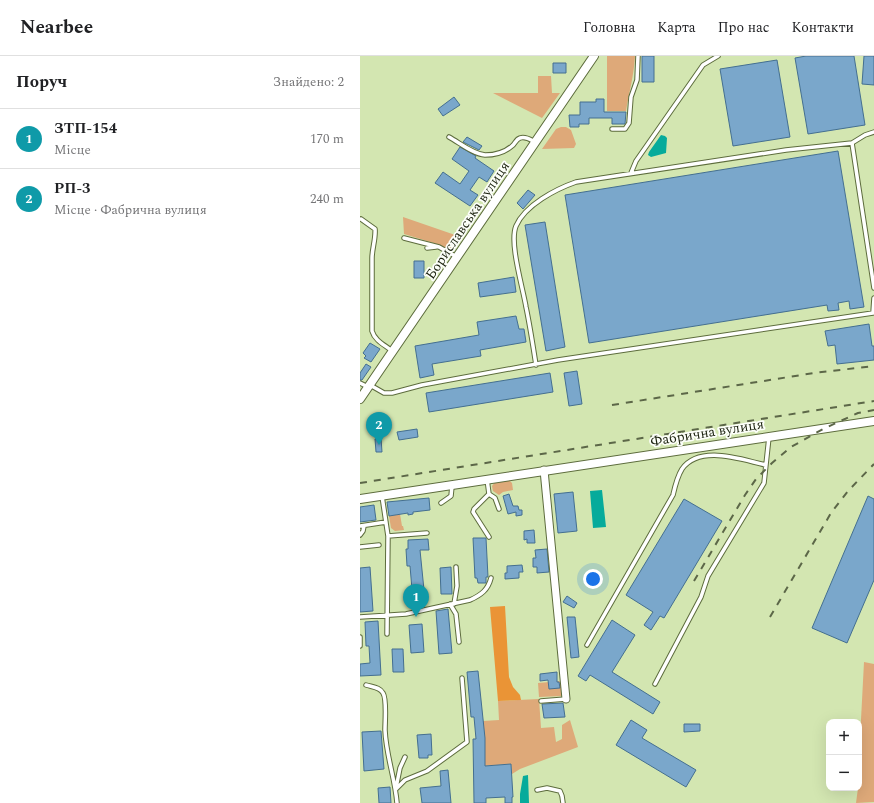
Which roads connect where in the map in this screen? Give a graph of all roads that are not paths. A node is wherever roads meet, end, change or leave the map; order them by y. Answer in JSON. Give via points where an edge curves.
{"nodes":[{"id":1,"x":594,"y":56,"type":"edge"},
{"id":2,"x":638,"y":56,"type":"edge"},
{"id":3,"x":718,"y":56,"type":"edge"},
{"id":4,"x":612,"y":129,"type":"dead end"},
{"id":5,"x":874,"y":132,"type":"edge"},
{"id":6,"x":449,"y":137,"type":"dead end"},
{"id":7,"x":535,"y":142,"type":"junction"},
{"id":8,"x":852,"y":143,"type":"junction"},
{"id":9,"x":631,"y":173,"type":"junction"},
{"id":10,"x":361,"y":219,"type":"dead end"},
{"id":11,"x":404,"y":238,"type":"dead end"},
{"id":12,"x":439,"y":247,"type":"junction"},
{"id":13,"x":427,"y":248,"type":"dead end"},
{"id":14,"x":458,"y":257,"type":"junction"},
{"id":15,"x":874,"y":288,"type":"edge"},
{"id":16,"x":874,"y":298,"type":"edge"},
{"id":17,"x":873,"y":314,"type":"edge"},
{"id":18,"x":393,"y":351,"type":"junction"},
{"id":19,"x":536,"y":364,"type":"junction"},
{"id":20,"x":360,"y":383,"type":"edge"},
{"id":21,"x":368,"y":386,"type":"junction"},
{"id":22,"x":360,"y":399,"type":"edge"},
{"id":23,"x":874,"y":421,"type":"edge"},
{"id":24,"x":769,"y":436,"type":"junction"},
{"id":25,"x":766,"y":466,"type":"junction"},
{"id":26,"x":544,"y":470,"type":"junction"},
{"id":27,"x":487,"y":479,"type":"junction"},
{"id":28,"x":452,"y":484,"type":"junction"},
{"id":29,"x":489,"y":494,"type":"junction"},
{"id":30,"x":382,"y":495,"type":"junction"},
{"id":31,"x":360,"y":498,"type":"edge"},
{"id":32,"x":441,"y":503,"type":"dead end"},
{"id":33,"x":499,"y":509,"type":"dead end"},
{"id":34,"x":386,"y":522,"type":"junction"},
{"id":35,"x":362,"y":526,"type":"edge"},
{"id":36,"x":427,"y":533,"type":"dead end"},
{"id":37,"x":360,"y":535,"type":"edge"},
{"id":38,"x":388,"y":536,"type":"junction"},
{"id":39,"x":489,"y":537,"type":"dead end"},
{"id":40,"x":379,"y":545,"type":"dead end"},
{"id":41,"x":360,"y":546,"type":"edge"},
{"id":42,"x":456,"y":567,"type":"dead end"},
{"id":43,"x":491,"y":578,"type":"dead end"},
{"id":44,"x":452,"y":604,"type":"junction"},
{"id":45,"x":386,"y":616,"type":"junction"},
{"id":46,"x":360,"y":617,"type":"edge"},
{"id":47,"x":387,"y":634,"type":"dead end"},
{"id":48,"x":360,"y":638,"type":"edge"},
{"id":49,"x":459,"y":642,"type":"dead end"},
{"id":50,"x":587,"y":645,"type":"dead end"},
{"id":51,"x":360,"y":646,"type":"edge"},
{"id":52,"x":462,"y":678,"type":"dead end"},
{"id":53,"x":655,"y":684,"type":"dead end"},
{"id":54,"x":366,"y":685,"type":"dead end"},
{"id":55,"x":566,"y":699,"type":"joint"},
{"id":56,"x":541,"y":701,"type":"dead end"},
{"id":57,"x":405,"y":757,"type":"dead end"},
{"id":58,"x":396,"y":789,"type":"junction"},
{"id":59,"x":537,"y":790,"type":"dead end"},
{"id":60,"x":397,"y":803,"type":"edge"},
{"id":61,"x":563,"y":803,"type":"edge"}],
"edges":[{"from":1,"to":7,"type":"street","name":"Бориславська вулиця"},
{"from":2,"to":4,"type":"lane","via":[[637,80],[631,97],[629,123],[625,129]]},
{"from":3,"to":9,"type":"lane","via":[[703,65],[693,78],[636,161]]},
{"from":5,"to":8,"type":"lane"},
{"from":6,"to":7,"type":"lane","via":[[486,155],[506,150],[519,138],[528,138]]},
{"from":7,"to":14,"type":"street","name":"Бориславська вулиця"},
{"from":8,"to":9,"type":"lane"},
{"from":8,"to":15,"type":"lane"},
{"from":9,"to":19,"type":"lane","via":[[589,179],[562,188],[532,207],[517,224],[516,258]]},
{"from":10,"to":18,"type":"lane","via":[[375,229],[372,252],[373,336]]},
{"from":11,"to":12,"type":"lane"},
{"from":12,"to":13,"type":"lane"},
{"from":12,"to":14,"type":"lane"},
{"from":14,"to":18,"type":"street","name":"Бориславська вулиця"},
{"from":16,"to":17,"type":"lane"},
{"from":17,"to":19,"type":"lane"},
{"from":18,"to":21,"type":"street","name":"Бориславська вулиця"},
{"from":19,"to":21,"type":"lane","via":[[392,393],[384,393]]},
{"from":20,"to":21,"type":"lane"},
{"from":21,"to":22,"type":"street","name":"Бориславська вулиця"},
{"from":23,"to":24,"type":"street","name":"Фабрична вулиця"},
{"from":24,"to":25,"type":"lane"},
{"from":24,"to":26,"type":"street","name":"Фабрична вулиця"},
{"from":25,"to":50,"type":"lane","via":[[724,456],[706,455],[689,462],[682,469],[676,480],[673,495]]},
{"from":25,"to":53,"type":"lane","via":[[764,483],[708,576],[701,597]]},
{"from":26,"to":27,"type":"street","name":"Фабрична вулиця"},
{"from":26,"to":55,"type":"street"},
{"from":27,"to":28,"type":"street","name":"Фабрична вулиця"},
{"from":27,"to":29,"type":"lane"},
{"from":28,"to":30,"type":"street","name":"Фабрична вулиця"},
{"from":28,"to":32,"type":"lane","via":[[451,496]]},
{"from":29,"to":33,"type":"lane","via":[[495,498]]},
{"from":29,"to":39,"type":"lane","via":[[473,512]]},
{"from":30,"to":31,"type":"street","name":"Фабрична вулиця"},
{"from":30,"to":34,"type":"lane"},
{"from":34,"to":35,"type":"lane"},
{"from":34,"to":38,"type":"lane"},
{"from":35,"to":37,"type":"lane","via":[[363,532]]},
{"from":36,"to":38,"type":"lane"},
{"from":38,"to":45,"type":"lane"},
{"from":40,"to":41,"type":"lane"},
{"from":42,"to":44,"type":"lane","via":[[457,586]]},
{"from":43,"to":44,"type":"lane","via":[[487,589],[480,596]]},
{"from":44,"to":45,"type":"lane"},
{"from":44,"to":49,"type":"lane","via":[[456,614]]},
{"from":45,"to":46,"type":"lane"},
{"from":45,"to":47,"type":"lane"},
{"from":48,"to":51,"type":"lane"},
{"from":52,"to":58,"type":"lane","via":[[467,742],[427,771],[401,782]]},
{"from":54,"to":58,"type":"lane","via":[[379,689],[384,695],[386,740]]},
{"from":55,"to":56,"type":"lane"},
{"from":57,"to":58,"type":"lane"},
{"from":58,"to":60,"type":"lane"},
{"from":59,"to":61,"type":"lane","via":[[547,788],[560,791]]}]}
